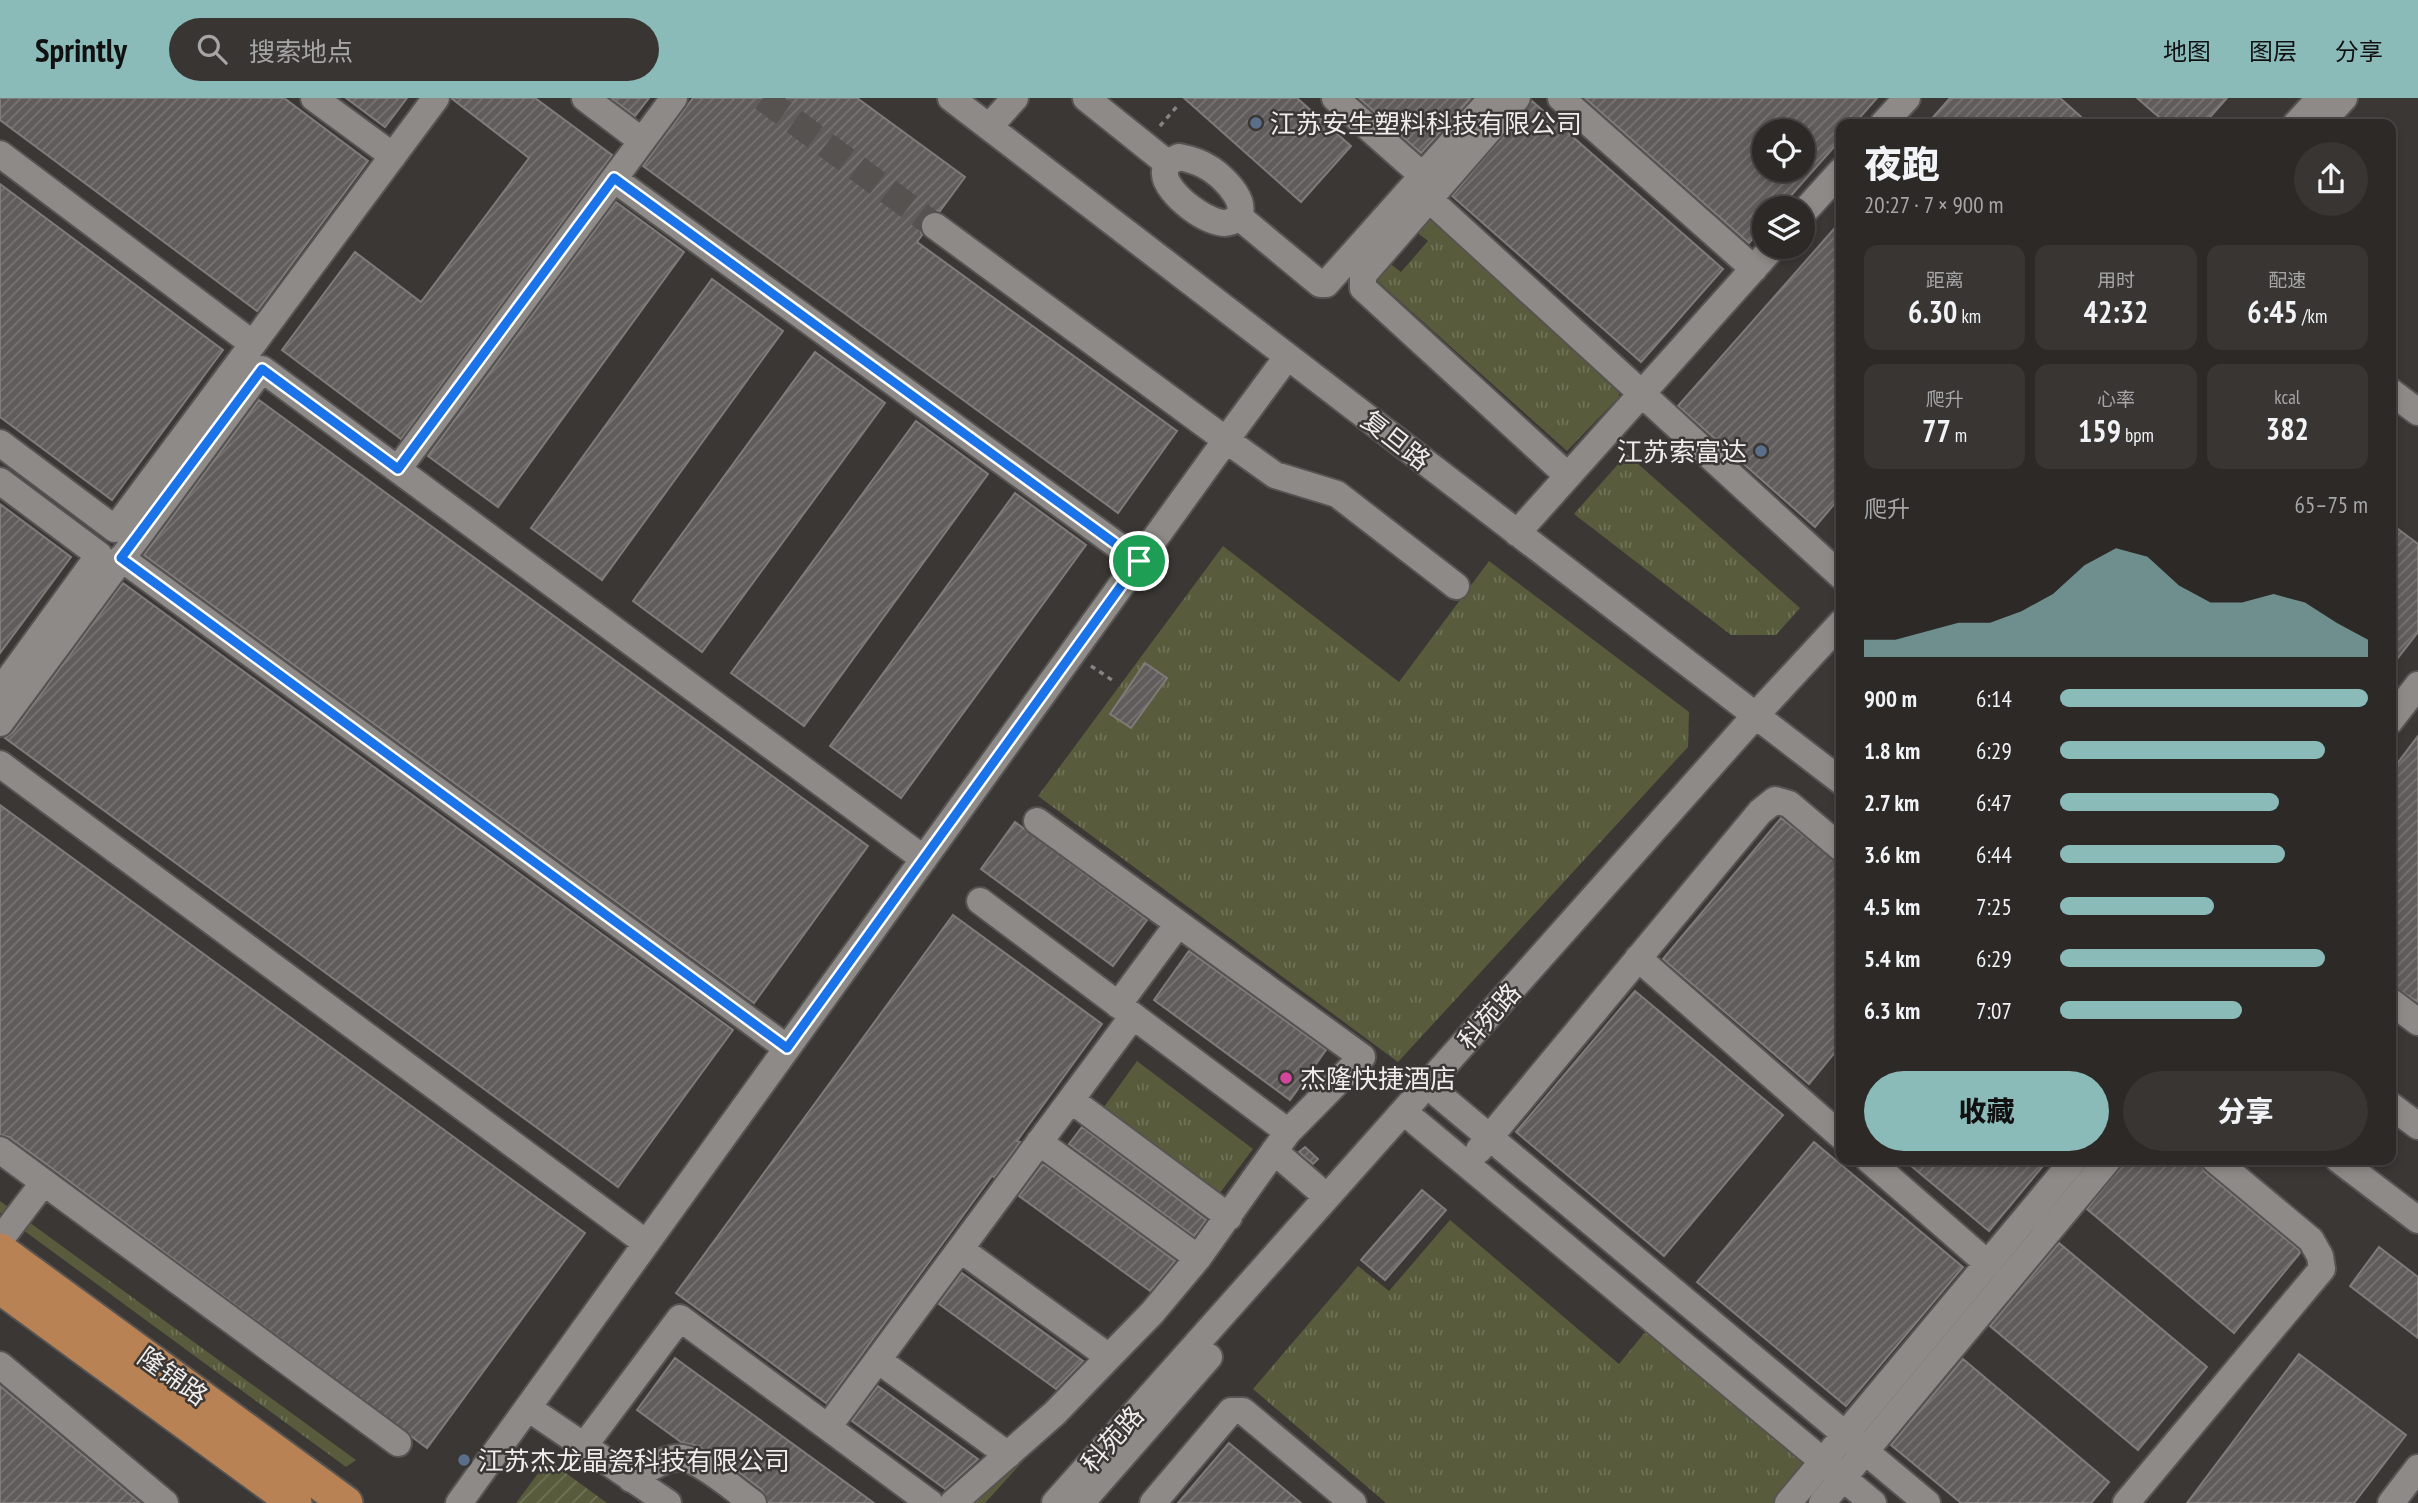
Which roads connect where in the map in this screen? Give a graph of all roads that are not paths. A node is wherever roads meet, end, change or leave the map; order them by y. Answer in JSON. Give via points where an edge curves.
{"nodes":[{"id":1,"x":314,"y":98,"type":"edge"},
{"id":2,"x":436,"y":98,"type":"edge"},
{"id":3,"x":584,"y":98,"type":"edge"},
{"id":4,"x":674,"y":98,"type":"edge"},
{"id":5,"x":951,"y":98,"type":"edge"},
{"id":6,"x":1015,"y":98,"type":"edge"},
{"id":7,"x":1086,"y":98,"type":"edge"},
{"id":8,"x":1335,"y":98,"type":"edge"},
{"id":9,"x":1492,"y":98,"type":"edge"},
{"id":10,"x":1517,"y":98,"type":"edge"},
{"id":11,"x":1561,"y":98,"type":"edge"},
{"id":12,"x":1907,"y":98,"type":"edge"},
{"id":13,"x":2320,"y":98,"type":"edge"},
{"id":14,"x":2344,"y":98,"type":"edge"},
{"id":15,"x":1888,"y":119,"type":"edge"},
{"id":16,"x":2301,"y":119,"type":"edge"},
{"id":17,"x":2325,"y":119,"type":"edge"},
{"id":18,"x":989,"y":127,"type":"junction"},
{"id":19,"x":642,"y":141,"type":"junction"},
{"id":20,"x":0,"y":154,"type":"edge"},
{"id":21,"x":393,"y":156,"type":"junction"},
{"id":22,"x":1167,"y":163,"type":"junction"},
{"id":23,"x":1836,"y":177,"type":"edge"},
{"id":24,"x":614,"y":178,"type":"junction"},
{"id":25,"x":1426,"y":187,"type":"junction"},
{"id":26,"x":1815,"y":200,"type":"edge"},
{"id":27,"x":1238,"y":216,"type":"junction"},
{"id":28,"x":935,"y":226,"type":"tunnel mouth"},
{"id":29,"x":1762,"y":259,"type":"edge"},
{"id":30,"x":1754,"y":268,"type":"junction"},
{"id":31,"x":253,"y":344,"type":"junction"},
{"id":32,"x":1287,"y":357,"type":"junction"},
{"id":33,"x":1642,"y":393,"type":"junction"},
{"id":34,"x":2396,"y":396,"type":"edge"},
{"id":35,"x":2418,"y":412,"type":"edge"},
{"id":36,"x":1226,"y":440,"type":"junction"},
{"id":37,"x":0,"y":443,"type":"edge"},
{"id":38,"x":398,"y":469,"type":"junction"},
{"id":39,"x":1568,"y":475,"type":"junction"},
{"id":40,"x":0,"y":481,"type":"edge"},
{"id":41,"x":1517,"y":533,"type":"junction"},
{"id":42,"x":121,"y":558,"type":"junction"},
{"id":43,"x":1139,"y":561,"type":"junction"},
{"id":44,"x":1836,"y":571,"type":"edge"},
{"id":45,"x":1456,"y":586,"type":"dead end"},
{"id":46,"x":1836,"y":629,"type":"edge"},
{"id":47,"x":1836,"y":650,"type":"edge"},
{"id":48,"x":2418,"y":685,"type":"edge"},
{"id":49,"x":0,"y":691,"type":"edge"},
{"id":50,"x":2396,"y":713,"type":"edge"},
{"id":51,"x":1762,"y":720,"type":"junction"},
{"id":52,"x":0,"y":723,"type":"edge"},
{"id":53,"x":0,"y":764,"type":"edge"},
{"id":54,"x":1836,"y":777,"type":"edge"},
{"id":55,"x":1037,"y":821,"type":"dead end"},
{"id":56,"x":1836,"y":844,"type":"edge"},
{"id":57,"x":924,"y":859,"type":"junction"},
{"id":58,"x":980,"y":901,"type":"dead end"},
{"id":59,"x":1178,"y":923,"type":"junction"},
{"id":60,"x":1638,"y":958,"type":"junction"},
{"id":61,"x":2396,"y":1006,"type":"edge"},
{"id":62,"x":1125,"y":1011,"type":"junction"},
{"id":63,"x":2418,"y":1022,"type":"edge"},
{"id":64,"x":787,"y":1048,"type":"junction"},
{"id":65,"x":1439,"y":1095,"type":"junction"},
{"id":66,"x":1070,"y":1100,"type":"junction"},
{"id":67,"x":1416,"y":1122,"type":"junction"},
{"id":68,"x":1836,"y":1132,"type":"edge"},
{"id":69,"x":1489,"y":1137,"type":"junction"},
{"id":70,"x":1281,"y":1141,"type":"junction"},
{"id":71,"x":1040,"y":1142,"type":"junction"},
{"id":72,"x":0,"y":1150,"type":"edge"},
{"id":73,"x":1467,"y":1164,"type":"junction"},
{"id":74,"x":1875,"y":1165,"type":"edge"},
{"id":75,"x":2070,"y":1165,"type":"edge"},
{"id":76,"x":2104,"y":1165,"type":"edge"},
{"id":77,"x":2221,"y":1165,"type":"edge"},
{"id":78,"x":2346,"y":1165,"type":"edge"},
{"id":79,"x":44,"y":1182,"type":"junction"},
{"id":80,"x":1327,"y":1197,"type":"junction"},
{"id":81,"x":1229,"y":1217,"type":"junction"},
{"id":82,"x":2418,"y":1220,"type":"edge"},
{"id":83,"x":0,"y":1240,"type":"edge"},
{"id":84,"x":646,"y":1244,"type":"junction"},
{"id":85,"x":960,"y":1249,"type":"junction"},
{"id":86,"x":0,"y":1250,"type":"edge"},
{"id":87,"x":1198,"y":1258,"type":"junction"},
{"id":88,"x":1988,"y":1264,"type":"junction"},
{"id":89,"x":0,"y":1287,"type":"edge"},
{"id":90,"x":1109,"y":1357,"type":"junction"},
{"id":91,"x":878,"y":1360,"type":"junction"},
{"id":92,"x":0,"y":1365,"type":"edge"},
{"id":93,"x":528,"y":1408,"type":"junction"},
{"id":94,"x":828,"y":1427,"type":"junction"},
{"id":95,"x":398,"y":1443,"type":"dead end"},
{"id":96,"x":1855,"y":1443,"type":"junction"},
{"id":97,"x":584,"y":1446,"type":"junction"},
{"id":98,"x":1008,"y":1455,"type":"junction"},
{"id":99,"x":2418,"y":1468,"type":"edge"},
{"id":100,"x":1833,"y":1470,"type":"junction"},
{"id":101,"x":631,"y":1479,"type":"junction"},
{"id":102,"x":165,"y":1503,"type":"edge"},
{"id":103,"x":295,"y":1503,"type":"edge"},
{"id":104,"x":346,"y":1503,"type":"edge"},
{"id":105,"x":459,"y":1503,"type":"edge"},
{"id":106,"x":668,"y":1503,"type":"edge"},
{"id":107,"x":753,"y":1503,"type":"edge"},
{"id":108,"x":930,"y":1503,"type":"edge"},
{"id":109,"x":953,"y":1503,"type":"edge"},
{"id":110,"x":1055,"y":1503,"type":"edge"},
{"id":111,"x":1081,"y":1503,"type":"edge"},
{"id":112,"x":1153,"y":1503,"type":"edge"},
{"id":113,"x":1353,"y":1503,"type":"edge"},
{"id":114,"x":1788,"y":1503,"type":"edge"},
{"id":115,"x":1822,"y":1503,"type":"edge"},
{"id":116,"x":1873,"y":1503,"type":"edge"},
{"id":117,"x":1927,"y":1503,"type":"edge"},
{"id":118,"x":2126,"y":1503,"type":"edge"},
{"id":119,"x":2391,"y":1503,"type":"edge"}],
"edges":[{"from":1,"to":21,"type":"street"},
{"from":2,"to":21,"type":"street"},
{"from":3,"to":19,"type":"street"},
{"from":4,"to":19,"type":"street"},
{"from":5,"to":18,"type":"street","name":"复旦路"},
{"from":6,"to":18,"type":"street"},
{"from":7,"to":22,"type":"street"},
{"from":8,"to":25,"type":"street"},
{"from":9,"to":25,"type":"street"},
{"from":10,"to":25,"type":"street"},
{"from":11,"to":30,"type":"street"},
{"from":12,"to":15,"type":"street"},
{"from":13,"to":16,"type":"street"},
{"from":14,"to":17,"type":"street"},
{"from":18,"to":32,"type":"street","name":"复旦路"},
{"from":19,"to":24,"type":"street"},
{"from":20,"to":31,"type":"street"},
{"from":21,"to":31,"type":"street"},
{"from":22,"to":27,"type":"street","via":[[1179,157],[1192,159],[1216,172],[1235,192],[1241,207]]},
{"from":22,"to":27,"type":"street","via":[[1164,174],[1169,186],[1186,204],[1219,223]]},
{"from":23,"to":26,"type":"street"},
{"from":24,"to":38,"type":"street"},
{"from":24,"to":43,"type":"street"},
{"from":25,"to":27,"type":"street","via":[[1326,284],[1320,284]]},
{"from":25,"to":33,"type":"street"},
{"from":25,"to":39,"type":"street","via":[[1363,275],[1363,288]]},
{"from":28,"to":36,"type":"street"},
{"from":29,"to":30,"type":"street"},
{"from":30,"to":33,"type":"street"},
{"from":31,"to":37,"type":"street","via":[[115,529]]},
{"from":32,"to":36,"type":"street"},
{"from":32,"to":41,"type":"street","name":"复旦路"},
{"from":33,"to":39,"type":"street"},
{"from":33,"to":44,"type":"street"},
{"from":34,"to":35,"type":"street"},
{"from":36,"to":43,"type":"street"},
{"from":36,"to":45,"type":"street","via":[[1275,475],[1337,494]]},
{"from":38,"to":42,"type":"street","via":[[262,369]]},
{"from":38,"to":57,"type":"street"},
{"from":39,"to":41,"type":"street"},
{"from":40,"to":49,"type":"street","via":[[99,555]]},
{"from":41,"to":51,"type":"street","name":"复旦路"},
{"from":42,"to":52,"type":"street"},
{"from":42,"to":64,"type":"street"},
{"from":43,"to":57,"type":"street"},
{"from":46,"to":51,"type":"street","name":"科苑路"},
{"from":47,"to":51,"type":"street","name":"科苑路"},
{"from":48,"to":50,"type":"street"},
{"from":51,"to":54,"type":"street","name":"复旦路"},
{"from":51,"to":65,"type":"street","name":"科苑路"},
{"from":51,"to":80,"type":"street","name":"科苑路"},
{"from":53,"to":84,"type":"street"},
{"from":55,"to":59,"type":"street"},
{"from":56,"to":60,"type":"street","via":[[1789,804],[1775,800]]},
{"from":57,"to":64,"type":"street"},
{"from":58,"to":62,"type":"street"},
{"from":59,"to":62,"type":"street"},
{"from":59,"to":70,"type":"street","via":[[1362,1058]]},
{"from":60,"to":68,"type":"street"},
{"from":60,"to":69,"type":"street"},
{"from":61,"to":63,"type":"street"},
{"from":62,"to":66,"type":"street"},
{"from":62,"to":70,"type":"street"},
{"from":64,"to":84,"type":"street"},
{"from":65,"to":67,"type":"street","name":"科苑路"},
{"from":65,"to":69,"type":"street"},
{"from":66,"to":71,"type":"street"},
{"from":66,"to":81,"type":"street"},
{"from":67,"to":73,"type":"street"},
{"from":67,"to":111,"type":"street","name":"科苑路"},
{"from":69,"to":73,"type":"street"},
{"from":69,"to":96,"type":"street"},
{"from":70,"to":80,"type":"street"},
{"from":70,"to":81,"type":"street"},
{"from":71,"to":85,"type":"street"},
{"from":71,"to":87,"type":"street"},
{"from":72,"to":79,"type":"street"},
{"from":73,"to":100,"type":"street"},
{"from":74,"to":88,"type":"street"},
{"from":75,"to":88,"type":"street"},
{"from":76,"to":96,"type":"street"},
{"from":77,"to":118,"type":"street","via":[[2311,1240],[2322,1269]]},
{"from":78,"to":82,"type":"street"},
{"from":79,"to":83,"type":"street"},
{"from":79,"to":95,"type":"street"},
{"from":80,"to":110,"type":"street","name":"科苑路"},
{"from":81,"to":87,"type":"street"},
{"from":84,"to":93,"type":"street"},
{"from":85,"to":90,"type":"street"},
{"from":85,"to":91,"type":"street"},
{"from":86,"to":104,"type":"main road","name":"隆锦路"},
{"from":87,"to":90,"type":"street"},
{"from":88,"to":96,"type":"street"},
{"from":89,"to":103,"type":"main road","name":"隆锦路"},
{"from":90,"to":98,"type":"street"},
{"from":91,"to":94,"type":"street"},
{"from":91,"to":98,"type":"street"},
{"from":92,"to":102,"type":"street"},
{"from":93,"to":97,"type":"street"},
{"from":93,"to":105,"type":"street"},
{"from":94,"to":97,"type":"street","via":[[680,1318]]},
{"from":94,"to":108,"type":"street"},
{"from":96,"to":100,"type":"street"},
{"from":96,"to":117,"type":"street"},
{"from":97,"to":101,"type":"street"},
{"from":98,"to":109,"type":"street"},
{"from":99,"to":119,"type":"street"},
{"from":100,"to":114,"type":"street"},
{"from":100,"to":115,"type":"street"},
{"from":100,"to":116,"type":"street"},
{"from":101,"to":106,"type":"street"},
{"from":101,"to":107,"type":"street","via":[[682,1458]]},
{"from":112,"to":113,"type":"street","via":[[1231,1411],[1243,1411]]}]}
